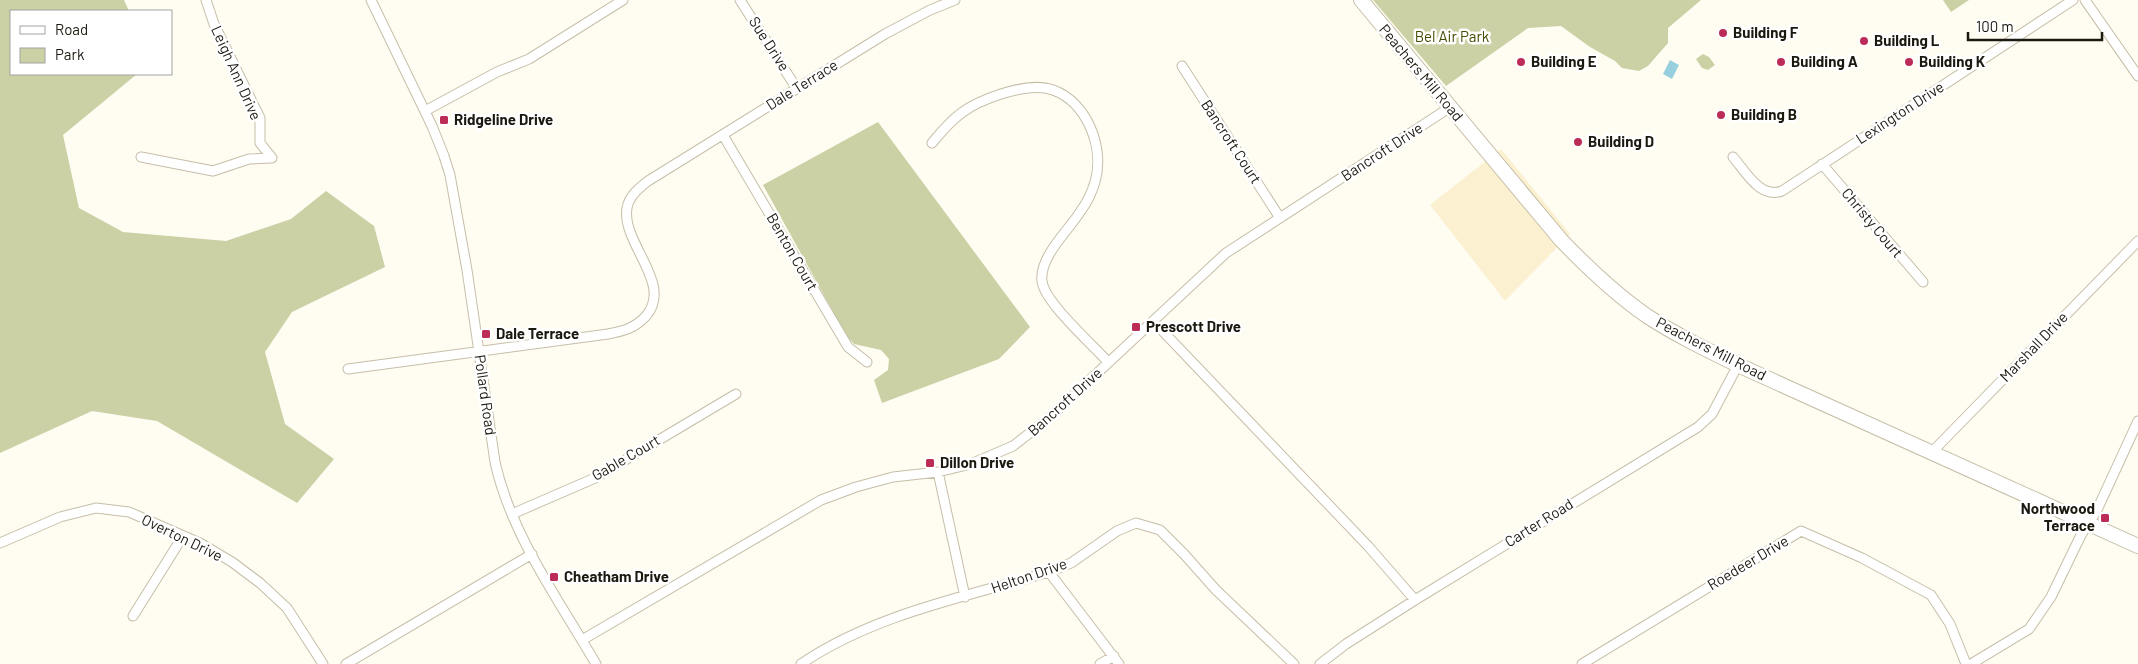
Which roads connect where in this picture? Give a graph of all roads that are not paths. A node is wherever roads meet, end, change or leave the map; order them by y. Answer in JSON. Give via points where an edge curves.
{"nodes":[{"id":1,"x":206,"y":0,"type":"edge"},
{"id":2,"x":371,"y":0,"type":"edge"},
{"id":3,"x":623,"y":0,"type":"edge"},
{"id":4,"x":740,"y":0,"type":"edge"},
{"id":5,"x":955,"y":0,"type":"edge"},
{"id":6,"x":1361,"y":0,"type":"edge"},
{"id":7,"x":2073,"y":0,"type":"edge"},
{"id":8,"x":2086,"y":0,"type":"edge"},
{"id":9,"x":1182,"y":66,"type":"dead end"},
{"id":10,"x":2138,"y":76,"type":"edge"},
{"id":11,"x":797,"y":88,"type":"junction"},
{"id":12,"x":1449,"y":108,"type":"junction"},
{"id":13,"x":424,"y":111,"type":"junction"},
{"id":14,"x":723,"y":135,"type":"junction"},
{"id":15,"x":932,"y":143,"type":"dead end"},
{"id":16,"x":141,"y":157,"type":"dead end"},
{"id":17,"x":1733,"y":157,"type":"dead end"},
{"id":18,"x":1822,"y":164,"type":"junction"},
{"id":19,"x":1280,"y":218,"type":"junction"},
{"id":20,"x":2138,"y":241,"type":"edge"},
{"id":21,"x":1923,"y":282,"type":"dead end"},
{"id":22,"x":1153,"y":321,"type":"junction"},
{"id":23,"x":480,"y":352,"type":"junction"},
{"id":24,"x":868,"y":362,"type":"dead end"},
{"id":25,"x":1108,"y":362,"type":"junction"},
{"id":26,"x":1738,"y":365,"type":"junction"},
{"id":27,"x":348,"y":370,"type":"dead end"},
{"id":28,"x":736,"y":394,"type":"dead end"},
{"id":29,"x":2138,"y":421,"type":"edge"},
{"id":30,"x":1931,"y":453,"type":"junction"},
{"id":31,"x":938,"y":472,"type":"junction"},
{"id":32,"x":512,"y":514,"type":"junction"},
{"id":33,"x":2089,"y":524,"type":"junction"},
{"id":34,"x":183,"y":536,"type":"junction"},
{"id":35,"x":0,"y":543,"type":"edge"},
{"id":36,"x":2138,"y":546,"type":"edge"},
{"id":37,"x":532,"y":554,"type":"junction"},
{"id":38,"x":1049,"y":572,"type":"junction"},
{"id":39,"x":965,"y":597,"type":"junction"},
{"id":40,"x":1415,"y":600,"type":"junction"},
{"id":41,"x":132,"y":616,"type":"dead end"},
{"id":42,"x":582,"y":640,"type":"junction"},
{"id":43,"x":1116,"y":660,"type":"edge"},
{"id":44,"x":323,"y":664,"type":"edge"},
{"id":45,"x":346,"y":664,"type":"edge"},
{"id":46,"x":596,"y":664,"type":"edge"},
{"id":47,"x":802,"y":664,"type":"edge"},
{"id":48,"x":1100,"y":664,"type":"edge"},
{"id":49,"x":1294,"y":664,"type":"edge"},
{"id":50,"x":1320,"y":664,"type":"edge"},
{"id":51,"x":1582,"y":664,"type":"edge"},
{"id":52,"x":1966,"y":664,"type":"edge"},
{"id":53,"x":1972,"y":664,"type":"edge"}],
"edges":[{"from":1,"to":16,"type":"street","name":"Leigh Ann Drive","via":[[214,24],[260,118],[260,143],[272,158],[249,159],[213,171]]},
{"from":2,"to":13,"type":"street","name":"Pollard Road"},
{"from":3,"to":13,"type":"street","via":[[529,59],[497,72]]},
{"from":4,"to":11,"type":"street","name":"Sue Drive"},
{"from":5,"to":11,"type":"street","name":"Dale Terrace","via":[[906,22]]},
{"from":6,"to":12,"type":"main road","name":"Peachers Mill Road"},
{"from":7,"to":18,"type":"street","name":"Lexington Drive"},
{"from":8,"to":10,"type":"street"},
{"from":9,"to":19,"type":"street","name":"Bancroft Court"},
{"from":11,"to":14,"type":"street","name":"Dale Terrace"},
{"from":12,"to":19,"type":"street","name":"Bancroft Drive"},
{"from":12,"to":26,"type":"main road","name":"Peachers Mill Road","via":[[1548,225],[1597,276],[1648,316],[1690,342]]},
{"from":13,"to":23,"type":"street","name":"Pollard Road","via":[[450,175]]},
{"from":14,"to":23,"type":"street","name":"Dale Terrace","via":[[648,181],[629,201],[628,225],[654,294],[649,312],[642,320],[618,332]]},
{"from":14,"to":24,"type":"street","name":"Benton Court","via":[[848,347]]},
{"from":15,"to":25,"type":"street","via":[[950,120],[974,105],[1000,95],[1026,88],[1052,90],[1074,102],[1091,128],[1098,158],[1095,182],[1080,213],[1060,238],[1046,264],[1042,280],[1066,319]]},
{"from":17,"to":18,"type":"street","name":"Lexington Drive","via":[[1763,191],[1773,194]]},
{"from":18,"to":21,"type":"street","name":"Christy Court"},
{"from":19,"to":22,"type":"street","name":"Bancroft Drive","via":[[1220,257]]},
{"from":20,"to":30,"type":"street","name":"Marshall Drive"},
{"from":22,"to":25,"type":"street","name":"Bancroft Drive"},
{"from":22,"to":40,"type":"street","via":[[1368,546]]},
{"from":23,"to":27,"type":"street","name":"Dale Terrace"},
{"from":23,"to":32,"type":"street","name":"Pollard Road","via":[[495,462],[501,490]]},
{"from":25,"to":31,"type":"street","name":"Bancroft Drive","via":[[1024,438],[984,460]]},
{"from":26,"to":30,"type":"main road","name":"Peachers Mill Road"},
{"from":26,"to":40,"type":"street","name":"Carter Road","via":[[1712,414],[1698,426]]},
{"from":28,"to":32,"type":"street","name":"Gable Court","via":[[595,478]]},
{"from":29,"to":33,"type":"street"},
{"from":30,"to":33,"type":"main road","name":"Peachers Mill Road"},
{"from":31,"to":39,"type":"street"},
{"from":31,"to":42,"type":"street","name":"Bancroft Drive","via":[[893,477],[821,500]]},
{"from":32,"to":37,"type":"street","name":"Pollard Road"},
{"from":33,"to":36,"type":"main road","name":"Peachers Mill Road"},
{"from":33,"to":53,"type":"street","via":[[2051,598],[2029,629]]},
{"from":34,"to":35,"type":"street","name":"Overton Drive","via":[[129,512],[96,508],[60,517]]},
{"from":34,"to":41,"type":"street"},
{"from":34,"to":44,"type":"street","name":"Overton Drive","via":[[232,562],[260,582],[287,608]]},
{"from":37,"to":42,"type":"street","name":"Pollard Road"},
{"from":37,"to":45,"type":"street"},
{"from":38,"to":39,"type":"street","name":"Helton Drive"},
{"from":38,"to":43,"type":"street"},
{"from":38,"to":49,"type":"street","name":"Helton Drive","via":[[1071,563],[1117,531],[1136,523],[1160,530],[1216,590]]},
{"from":39,"to":47,"type":"street","name":"Helton Drive","via":[[880,624],[816,654]]},
{"from":40,"to":50,"type":"street","name":"Carter Road"},
{"from":42,"to":46,"type":"street","name":"Pollard Road"},
{"from":43,"to":48,"type":"street"},
{"from":51,"to":52,"type":"street","name":"Roedeer Drive","via":[[1801,531],[1862,558],[1931,595],[1950,624]]}]}
